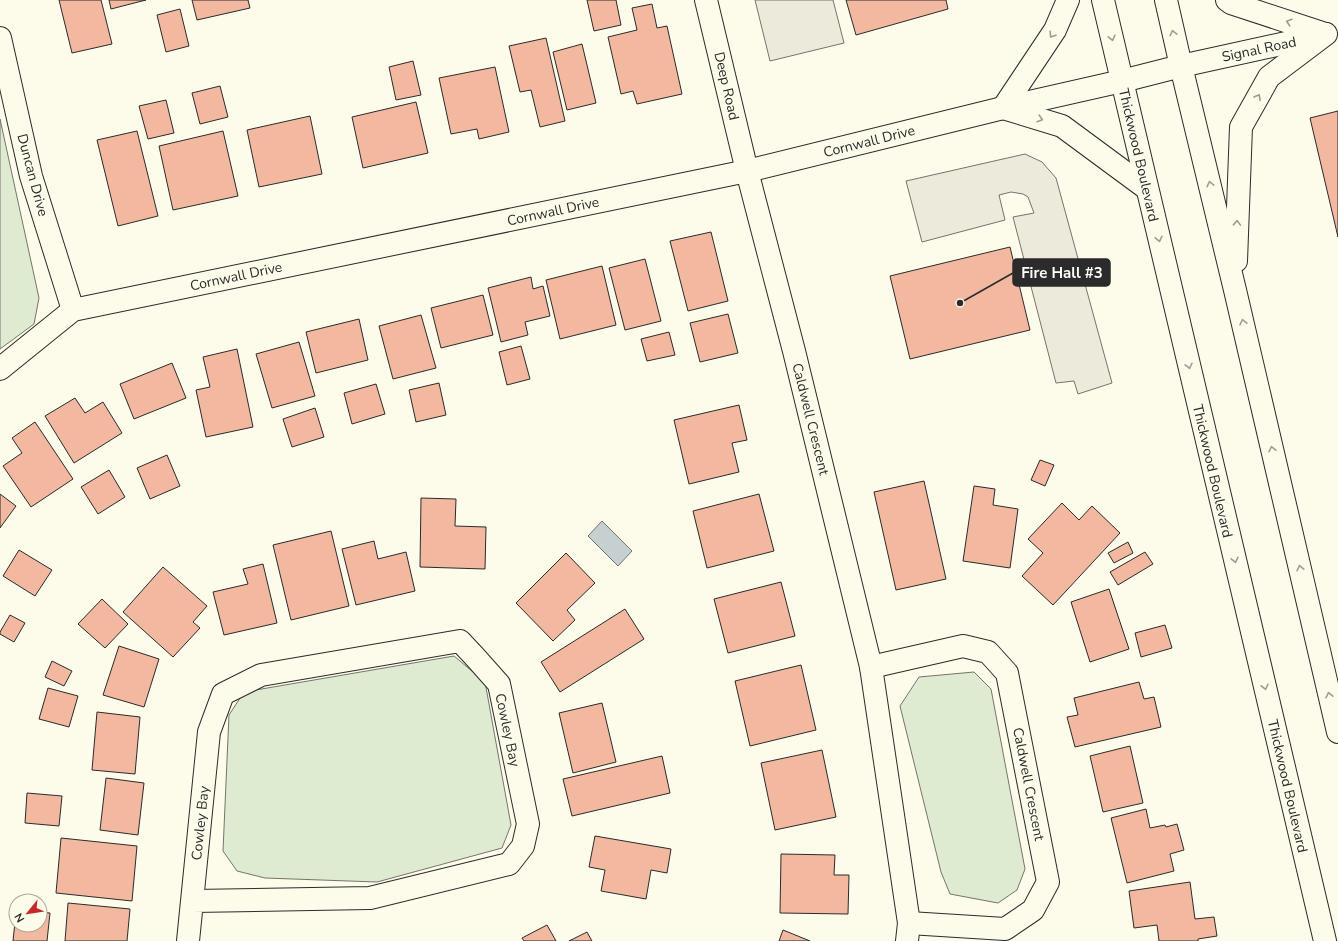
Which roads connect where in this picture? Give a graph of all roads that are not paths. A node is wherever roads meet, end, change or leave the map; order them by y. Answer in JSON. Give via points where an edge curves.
{"nodes":[{"id":1,"x":706,"y":0,"type":"edge"},
{"id":2,"x":1068,"y":0,"type":"edge"},
{"id":3,"x":1103,"y":0,"type":"edge"},
{"id":4,"x":1166,"y":0,"type":"edge"},
{"id":5,"x":1227,"y":0,"type":"edge"},
{"id":6,"x":1332,"y":33,"type":"edge"},
{"id":7,"x":0,"y":38,"type":"edge"},
{"id":8,"x":1181,"y":66,"type":"junction"},
{"id":9,"x":1122,"y":81,"type":"junction"},
{"id":10,"x":1003,"y":108,"type":"junction"},
{"id":11,"x":747,"y":171,"type":"junction"},
{"id":12,"x":1146,"y":188,"type":"junction"},
{"id":13,"x":1235,"y":290,"type":"junction"},
{"id":14,"x":73,"y":310,"type":"junction"},
{"id":15,"x":0,"y":369,"type":"edge"},
{"id":16,"x":871,"y":667,"type":"junction"},
{"id":17,"x":1338,"y":732,"type":"edge"},
{"id":18,"x":193,"y":901,"type":"junction"},
{"id":19,"x":908,"y":932,"type":"edge"},
{"id":20,"x":188,"y":941,"type":"edge"},
{"id":21,"x":1325,"y":941,"type":"edge"}],
"edges":[{"from":1,"to":11,"type":"street","name":"Deep Road"},
{"from":2,"to":10,"type":"street","one_way":true,"via":[[1055,30]]},
{"from":3,"to":9,"type":"street","name":"Thickwood Boulevard","one_way":true},
{"from":8,"to":4,"type":"street","one_way":true},
{"from":6,"to":5,"type":"street","one_way":true},
{"from":6,"to":8,"type":"street","name":"Signal Road"},
{"from":13,"to":6,"type":"street","one_way":true,"via":[[1241,127],[1269,77]]},
{"from":7,"to":14,"type":"street","name":"Duncan Drive","via":[[31,176]]},
{"from":8,"to":9,"type":"street","name":"Signal Road"},
{"from":13,"to":8,"type":"street","one_way":true},
{"from":9,"to":10,"type":"street","name":"Cornwall Drive"},
{"from":9,"to":12,"type":"street","name":"Thickwood Boulevard"},
{"from":10,"to":11,"type":"street","name":"Cornwall Drive"},
{"from":10,"to":12,"type":"street","one_way":true,"via":[[1062,126]]},
{"from":11,"to":14,"type":"street","name":"Cornwall Drive"},
{"from":11,"to":16,"type":"street","name":"Caldwell Crescent","via":[[794,350]]},
{"from":12,"to":21,"type":"street","name":"Thickwood Boulevard","one_way":true},
{"from":17,"to":13,"type":"street","one_way":true},
{"from":14,"to":15,"type":"street","name":"Cornwall Drive"},
{"from":16,"to":19,"type":"street","name":"Caldwell Crescent"},
{"from":16,"to":19,"type":"street","name":"Caldwell Crescent","via":[[963,646],[988,652],[1007,673],[1048,882],[1033,910],[1005,929]]},
{"from":18,"to":18,"type":"street","name":"Cowley Bay","via":[[370,898],[509,864],[523,846],[528,824],[499,684],[460,641],[261,675],[223,694],[209,732]]},
{"from":18,"to":20,"type":"street","name":"Cowley Bay"}]}
